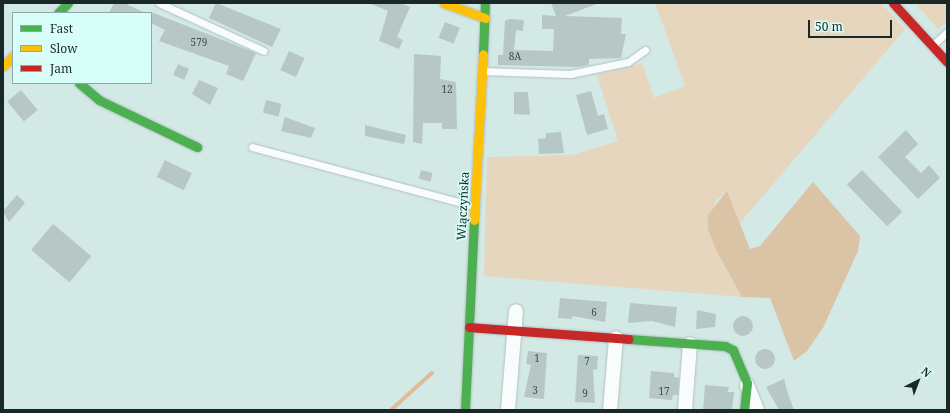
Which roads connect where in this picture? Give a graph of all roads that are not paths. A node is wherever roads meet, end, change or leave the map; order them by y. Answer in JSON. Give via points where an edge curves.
{"nodes":[{"id":1,"x":68,"y":3,"type":"edge"},
{"id":2,"x":159,"y":3,"type":"edge"},
{"id":3,"x":444,"y":3,"type":"edge"},
{"id":4,"x":485,"y":3,"type":"edge"},
{"id":5,"x":893,"y":3,"type":"edge"},
{"id":6,"x":59,"y":12,"type":"edge"},
{"id":7,"x":485,"y":18,"type":"junction"},
{"id":8,"x":947,"y":32,"type":"edge"},
{"id":9,"x":932,"y":46,"type":"junction"},
{"id":10,"x":646,"y":50,"type":"dead end"},
{"id":11,"x":264,"y":51,"type":"dead end"},
{"id":12,"x":12,"y":57,"type":"edge"},
{"id":13,"x":947,"y":62,"type":"edge"},
{"id":14,"x":3,"y":66,"type":"edge"},
{"id":15,"x":482,"y":71,"type":"junction"},
{"id":16,"x":80,"y":84,"type":"edge"},
{"id":17,"x":196,"y":147,"type":"dead end"},
{"id":18,"x":252,"y":148,"type":"dead end"},
{"id":19,"x":475,"y":206,"type":"junction"},
{"id":20,"x":516,"y":311,"type":"dead end"},
{"id":21,"x":469,"y":327,"type":"junction"},
{"id":22,"x":514,"y":332,"type":"junction"},
{"id":23,"x":616,"y":338,"type":"junction"},
{"id":24,"x":690,"y":344,"type":"junction"},
{"id":25,"x":746,"y":383,"type":"junction"},
{"id":26,"x":465,"y":410,"type":"edge"},
{"id":27,"x":508,"y":410,"type":"edge"},
{"id":28,"x":610,"y":410,"type":"edge"},
{"id":29,"x":685,"y":410,"type":"edge"},
{"id":30,"x":744,"y":410,"type":"edge"},
{"id":31,"x":757,"y":410,"type":"edge"}],
"edges":[{"from":1,"to":6,"type":"street"},
{"from":2,"to":11,"type":"lane"},
{"from":3,"to":7,"type":"street"},
{"from":4,"to":7,"type":"street","name":"Wiączyńska"},
{"from":5,"to":9,"type":"street"},
{"from":7,"to":15,"type":"street","name":"Wiączyńska"},
{"from":8,"to":9,"type":"lane"},
{"from":9,"to":13,"type":"street"},
{"from":10,"to":15,"type":"lane","via":[[628,62],[570,74]]},
{"from":12,"to":14,"type":"street"},
{"from":15,"to":19,"type":"street","name":"Wiączyńska"},
{"from":16,"to":17,"type":"street","via":[[99,100]]},
{"from":18,"to":19,"type":"lane"},
{"from":19,"to":21,"type":"street","name":"Wiączyńska"},
{"from":20,"to":22,"type":"street"},
{"from":21,"to":22,"type":"street"},
{"from":21,"to":26,"type":"street","name":"Wiączyńska"},
{"from":22,"to":23,"type":"street"},
{"from":22,"to":27,"type":"street"},
{"from":23,"to":24,"type":"street"},
{"from":23,"to":28,"type":"street"},
{"from":24,"to":25,"type":"street","via":[[724,346],[733,350]]},
{"from":24,"to":29,"type":"street"},
{"from":25,"to":30,"type":"street"},
{"from":25,"to":31,"type":"street"}]}
